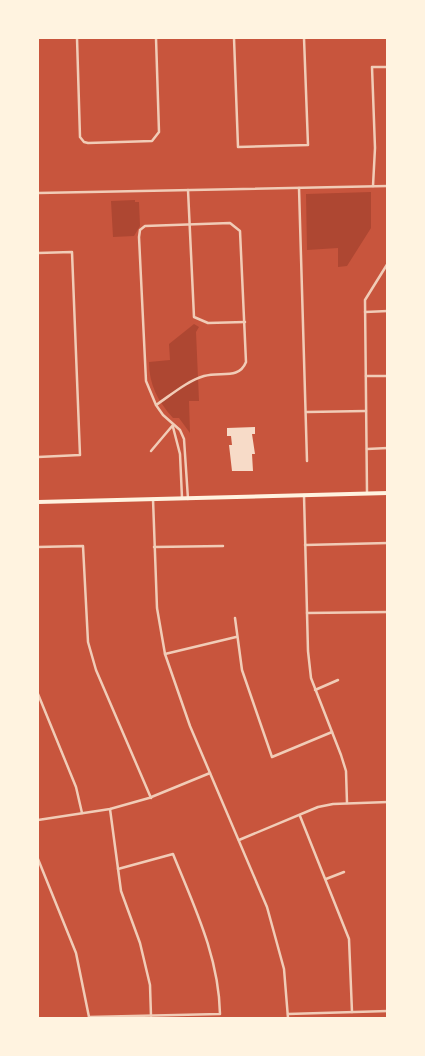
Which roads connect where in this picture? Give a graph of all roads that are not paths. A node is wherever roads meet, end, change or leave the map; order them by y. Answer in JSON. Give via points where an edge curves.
{"nodes":[{"id":1,"x":76,"y":38,"type":"edge"},
{"id":2,"x":156,"y":38,"type":"edge"},
{"id":3,"x":234,"y":38,"type":"edge"},
{"id":4,"x":304,"y":38,"type":"edge"},
{"id":5,"x":388,"y":67,"type":"edge"},
{"id":6,"x":373,"y":186,"type":"junction"},
{"id":7,"x":388,"y":186,"type":"edge"},
{"id":8,"x":299,"y":188,"type":"junction"},
{"id":9,"x":188,"y":190,"type":"junction"},
{"id":10,"x":38,"y":193,"type":"edge"},
{"id":11,"x":189,"y":225,"type":"junction"},
{"id":12,"x":38,"y":253,"type":"edge"},
{"id":13,"x":388,"y":263,"type":"edge"},
{"id":14,"x":388,"y":310,"type":"edge"},
{"id":15,"x":365,"y":312,"type":"junction"},
{"id":16,"x":244,"y":322,"type":"junction"},
{"id":17,"x":366,"y":376,"type":"junction"},
{"id":18,"x":388,"y":376,"type":"edge"},
{"id":19,"x":156,"y":405,"type":"junction"},
{"id":20,"x":307,"y":412,"type":"junction"},
{"id":21,"x":366,"y":412,"type":"junction"},
{"id":22,"x":173,"y":425,"type":"junction"},
{"id":23,"x":388,"y":448,"type":"edge"},
{"id":24,"x":367,"y":449,"type":"junction"},
{"id":25,"x":151,"y":451,"type":"dead end"},
{"id":26,"x":38,"y":457,"type":"edge"},
{"id":27,"x":307,"y":461,"type":"dead end"},
{"id":28,"x":367,"y":493,"type":"junction"},
{"id":29,"x":388,"y":493,"type":"edge"},
{"id":30,"x":304,"y":495,"type":"junction"},
{"id":31,"x":154,"y":499,"type":"junction"},
{"id":32,"x":182,"y":499,"type":"junction"},
{"id":33,"x":188,"y":499,"type":"junction"},
{"id":34,"x":38,"y":502,"type":"edge"},
{"id":35,"x":388,"y":542,"type":"edge"},
{"id":36,"x":305,"y":545,"type":"junction"},
{"id":37,"x":224,"y":546,"type":"dead end"},
{"id":38,"x":38,"y":547,"type":"edge"},
{"id":39,"x":154,"y":547,"type":"junction"},
{"id":40,"x":388,"y":612,"type":"edge"},
{"id":41,"x":307,"y":613,"type":"junction"},
{"id":42,"x":235,"y":618,"type":"dead end"},
{"id":43,"x":236,"y":637,"type":"junction"},
{"id":44,"x":165,"y":654,"type":"junction"},
{"id":45,"x":338,"y":680,"type":"dead end"},
{"id":46,"x":315,"y":690,"type":"junction"},
{"id":47,"x":38,"y":694,"type":"edge"},
{"id":48,"x":332,"y":732,"type":"junction"},
{"id":49,"x":210,"y":773,"type":"junction"},
{"id":50,"x":151,"y":798,"type":"junction"},
{"id":51,"x":388,"y":802,"type":"edge"},
{"id":52,"x":347,"y":803,"type":"junction"},
{"id":53,"x":110,"y":809,"type":"junction"},
{"id":54,"x":82,"y":813,"type":"junction"},
{"id":55,"x":300,"y":816,"type":"junction"},
{"id":56,"x":38,"y":820,"type":"edge"},
{"id":57,"x":238,"y":840,"type":"junction"},
{"id":58,"x":38,"y":859,"type":"edge"},
{"id":59,"x":118,"y":869,"type":"junction"},
{"id":60,"x":344,"y":872,"type":"dead end"},
{"id":61,"x":326,"y":879,"type":"junction"},
{"id":62,"x":388,"y":1011,"type":"edge"},
{"id":63,"x":352,"y":1012,"type":"junction"},
{"id":64,"x":288,"y":1014,"type":"junction"},
{"id":65,"x":150,"y":1016,"type":"junction"},
{"id":66,"x":288,"y":1018,"type":"edge"}],
"edges":[{"from":1,"to":2,"type":"street","via":[[80,137],[84,142],[152,141],[157,137]]},
{"from":3,"to":4,"type":"street","via":[[238,147],[308,145]]},
{"from":5,"to":6,"type":"street","via":[[372,67]]},
{"from":6,"to":7,"type":"street"},
{"from":6,"to":8,"type":"street"},
{"from":8,"to":9,"type":"street"},
{"from":8,"to":20,"type":"street"},
{"from":9,"to":10,"type":"street"},
{"from":9,"to":11,"type":"street"},
{"from":11,"to":16,"type":"street","via":[[194,317],[208,324]]},
{"from":11,"to":16,"type":"street","via":[[230,223],[240,231]]},
{"from":11,"to":19,"type":"street","via":[[145,226],[140,230],[144,367]]},
{"from":12,"to":26,"type":"street","via":[[72,252],[80,455]]},
{"from":13,"to":15,"type":"street","via":[[365,300]]},
{"from":14,"to":15,"type":"street"},
{"from":15,"to":17,"type":"street"},
{"from":16,"to":19,"type":"street","via":[[246,362],[243,369],[238,373],[205,376]]},
{"from":17,"to":18,"type":"street"},
{"from":17,"to":21,"type":"street"},
{"from":19,"to":22,"type":"street"},
{"from":20,"to":21,"type":"street"},
{"from":20,"to":27,"type":"street"},
{"from":21,"to":24,"type":"street"},
{"from":22,"to":25,"type":"street"},
{"from":22,"to":32,"type":"street","via":[[180,454]]},
{"from":22,"to":33,"type":"street","via":[[180,430],[186,447]]},
{"from":23,"to":24,"type":"street"},
{"from":24,"to":28,"type":"street"},
{"from":28,"to":29,"type":"main road"},
{"from":28,"to":30,"type":"main road"},
{"from":30,"to":33,"type":"main road"},
{"from":30,"to":36,"type":"street"},
{"from":31,"to":32,"type":"main road"},
{"from":31,"to":34,"type":"main road"},
{"from":31,"to":39,"type":"street"},
{"from":32,"to":33,"type":"main road"},
{"from":35,"to":36,"type":"street"},
{"from":36,"to":41,"type":"street"},
{"from":37,"to":39,"type":"street"},
{"from":38,"to":50,"type":"street","via":[[83,546],[88,642],[96,670]]},
{"from":39,"to":44,"type":"street","via":[[157,608]]},
{"from":40,"to":41,"type":"street"},
{"from":41,"to":46,"type":"street","via":[[309,664]]},
{"from":42,"to":43,"type":"street"},
{"from":43,"to":44,"type":"street"},
{"from":43,"to":48,"type":"street","via":[[242,670],[272,757]]},
{"from":44,"to":49,"type":"street","via":[[172,680]]},
{"from":45,"to":46,"type":"street"},
{"from":46,"to":48,"type":"street"},
{"from":47,"to":54,"type":"street","via":[[76,787]]},
{"from":48,"to":52,"type":"street","via":[[346,771]]},
{"from":49,"to":50,"type":"street"},
{"from":49,"to":57,"type":"street"},
{"from":50,"to":53,"type":"street"},
{"from":51,"to":52,"type":"street"},
{"from":52,"to":55,"type":"street","via":[[318,807]]},
{"from":53,"to":54,"type":"street"},
{"from":53,"to":59,"type":"street"},
{"from":54,"to":56,"type":"street"},
{"from":55,"to":57,"type":"street"},
{"from":55,"to":61,"type":"street"},
{"from":57,"to":64,"type":"street","via":[[278,941]]},
{"from":58,"to":65,"type":"street","via":[[76,953],[89,1017]]},
{"from":59,"to":65,"type":"street","via":[[126,909],[146,964]]},
{"from":59,"to":65,"type":"street","via":[[173,854],[207,938],[215,969],[220,1014]]},
{"from":60,"to":61,"type":"street"},
{"from":61,"to":63,"type":"street","via":[[349,939]]},
{"from":62,"to":63,"type":"street"},
{"from":63,"to":64,"type":"street"},
{"from":64,"to":66,"type":"street"}]}
